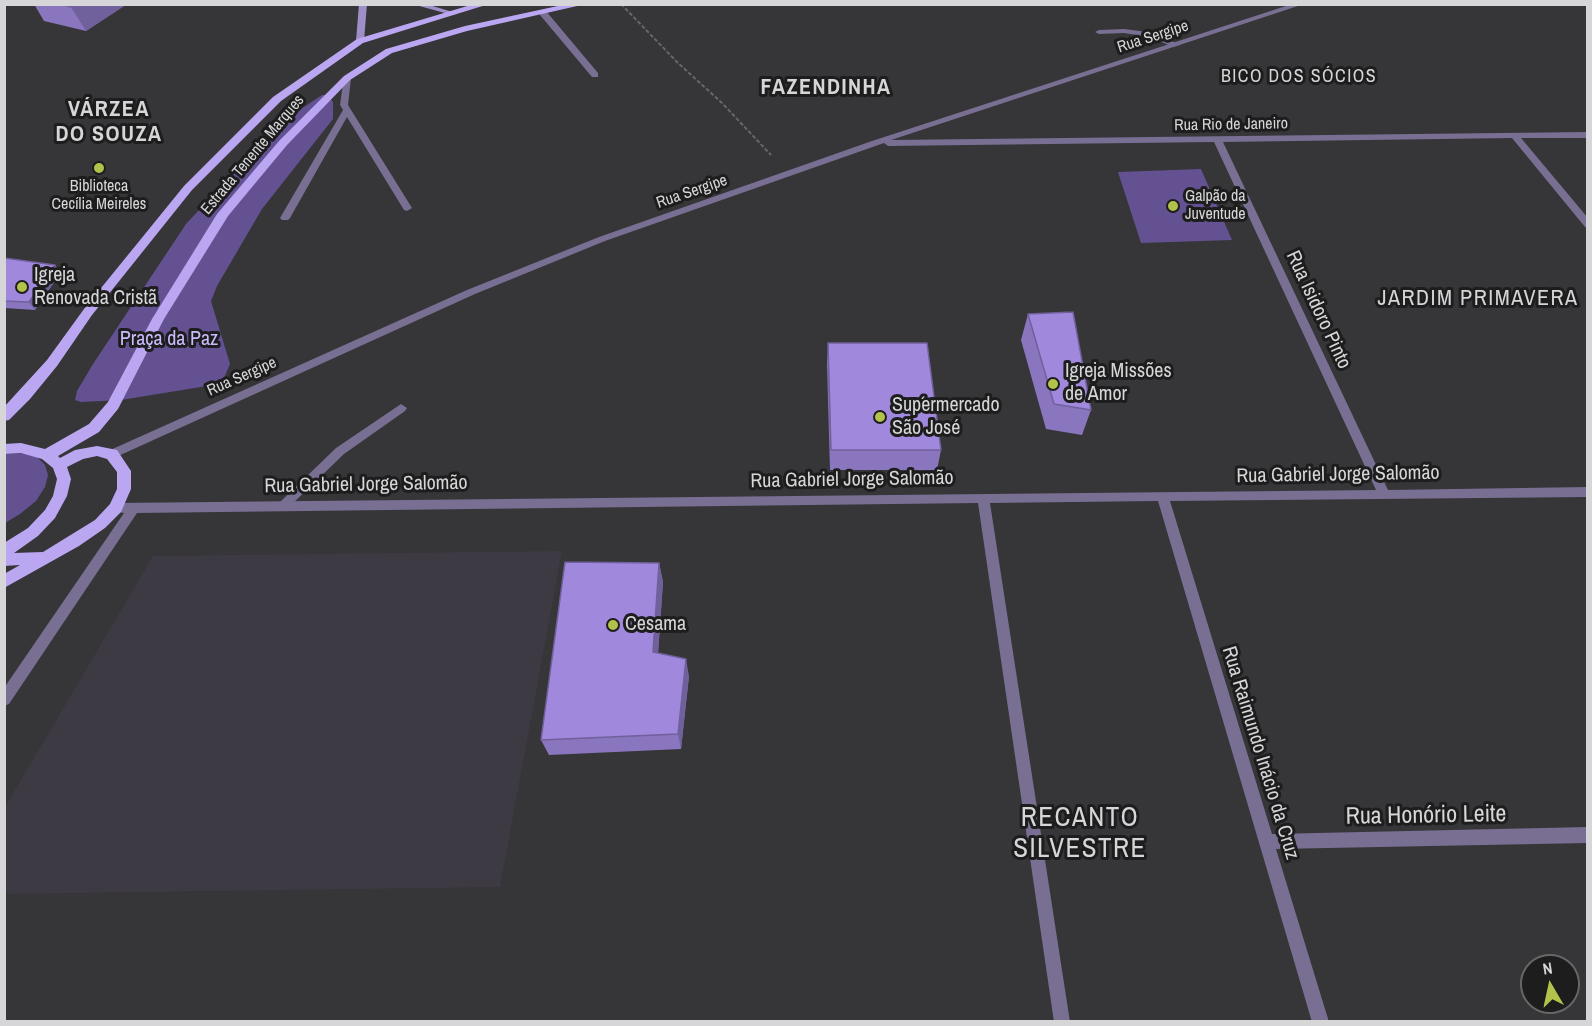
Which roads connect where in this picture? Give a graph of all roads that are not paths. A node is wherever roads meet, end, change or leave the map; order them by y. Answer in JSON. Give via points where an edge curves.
{"nodes":[{"id":1,"x":363,"y":4,"type":"edge"},
{"id":2,"x":415,"y":4,"type":"edge"},
{"id":3,"x":485,"y":4,"type":"edge"},
{"id":4,"x":582,"y":4,"type":"edge"},
{"id":5,"x":1301,"y":4,"type":"edge"},
{"id":6,"x":452,"y":13,"type":"junction"},
{"id":7,"x":543,"y":13,"type":"junction"},
{"id":8,"x":1099,"y":32,"type":"dead end"},
{"id":9,"x":360,"y":41,"type":"junction"},
{"id":10,"x":1176,"y":45,"type":"junction"},
{"id":11,"x":595,"y":75,"type":"dead end"},
{"id":12,"x":347,"y":78,"type":"junction"},
{"id":13,"x":347,"y":110,"type":"junction"},
{"id":14,"x":1514,"y":135,"type":"junction"},
{"id":15,"x":1587,"y":135,"type":"edge"},
{"id":16,"x":1218,"y":141,"type":"junction"},
{"id":17,"x":875,"y":143,"type":"junction"},
{"id":18,"x":407,"y":208,"type":"dead end"},
{"id":19,"x":285,"y":218,"type":"dead end"},
{"id":20,"x":1587,"y":225,"type":"edge"},
{"id":21,"x":401,"y":408,"type":"dead end"},
{"id":22,"x":4,"y":416,"type":"edge"},
{"id":23,"x":4,"y":449,"type":"edge"},
{"id":24,"x":112,"y":454,"type":"junction"},
{"id":25,"x":53,"y":460,"type":"junction"},
{"id":26,"x":1587,"y":492,"type":"edge"},
{"id":27,"x":1384,"y":494,"type":"junction"},
{"id":28,"x":1162,"y":496,"type":"junction"},
{"id":29,"x":983,"y":498,"type":"junction"},
{"id":30,"x":284,"y":506,"type":"junction"},
{"id":31,"x":116,"y":508,"type":"junction"},
{"id":32,"x":134,"y":508,"type":"junction"},
{"id":33,"x":4,"y":551,"type":"edge"},
{"id":34,"x":49,"y":556,"type":"junction"},
{"id":35,"x":4,"y":560,"type":"edge"},
{"id":36,"x":4,"y":582,"type":"edge"},
{"id":37,"x":4,"y":700,"type":"edge"},
{"id":38,"x":1587,"y":835,"type":"edge"},
{"id":39,"x":1266,"y":842,"type":"junction"},
{"id":40,"x":1062,"y":1022,"type":"edge"},
{"id":41,"x":1321,"y":1022,"type":"edge"}],
"edges":[{"from":1,"to":9,"type":"street"},
{"from":2,"to":6,"type":"street"},
{"from":3,"to":6,"type":"main road","name":"Estrada Tenente Marques"},
{"from":4,"to":7,"type":"main road","name":"Estrada Tenente Marques"},
{"from":5,"to":10,"type":"street","name":"Rua Sergipe"},
{"from":6,"to":9,"type":"main road","name":"Estrada Tenente Marques"},
{"from":7,"to":11,"type":"street"},
{"from":7,"to":12,"type":"main road","name":"Estrada Tenente Marques","via":[[465,29],[389,51]]},
{"from":8,"to":10,"type":"street","via":[[1152,35]]},
{"from":9,"to":22,"type":"main road","name":"Estrada Tenente Marques","via":[[277,99],[188,188],[25,396]]},
{"from":10,"to":17,"type":"street","name":"Rua Sergipe"},
{"from":12,"to":13,"type":"street"},
{"from":12,"to":25,"type":"main road","name":"Estrada Tenente Marques","via":[[290,136],[223,214],[158,319],[113,405],[94,428]]},
{"from":13,"to":18,"type":"street"},
{"from":13,"to":19,"type":"street"},
{"from":14,"to":15,"type":"street","name":"Rua Rio de Janeiro"},
{"from":14,"to":16,"type":"street","name":"Rua Rio de Janeiro"},
{"from":14,"to":20,"type":"street"},
{"from":16,"to":17,"type":"street","name":"Rua Rio de Janeiro"},
{"from":16,"to":27,"type":"street","name":"Rua Isidoro Pinto"},
{"from":17,"to":24,"type":"street","name":"Rua Sergipe","via":[[602,239],[471,292]]},
{"from":21,"to":30,"type":"street","via":[[340,451]]},
{"from":23,"to":25,"type":"main road","via":[[21,448]]},
{"from":24,"to":25,"type":"main road","via":[[97,451]]},
{"from":24,"to":31,"type":"main road","via":[[124,471],[124,489]]},
{"from":25,"to":33,"type":"main road","via":[[64,479],[60,496],[33,532]]},
{"from":26,"to":27,"type":"street","name":"Rua Gabriel Jorge Salomão"},
{"from":27,"to":28,"type":"street","name":"Rua Gabriel Jorge Salomão"},
{"from":28,"to":29,"type":"street","name":"Rua Gabriel Jorge Salomão"},
{"from":28,"to":39,"type":"street","name":"Rua Raimundo Inácio da Cruz"},
{"from":29,"to":30,"type":"street","name":"Rua Gabriel Jorge Salomão"},
{"from":29,"to":40,"type":"street"},
{"from":30,"to":32,"type":"street","name":"Rua Gabriel Jorge Salomão"},
{"from":31,"to":32,"type":"street","name":"Rua Gabriel Jorge Salomão"},
{"from":31,"to":34,"type":"main road","via":[[100,524]]},
{"from":32,"to":37,"type":"street"},
{"from":34,"to":35,"type":"main road"},
{"from":34,"to":36,"type":"main road"},
{"from":38,"to":39,"type":"street","name":"Rua Honório Leite"},
{"from":39,"to":41,"type":"street","name":"Rua Raimundo Inácio da Cruz"}]}
